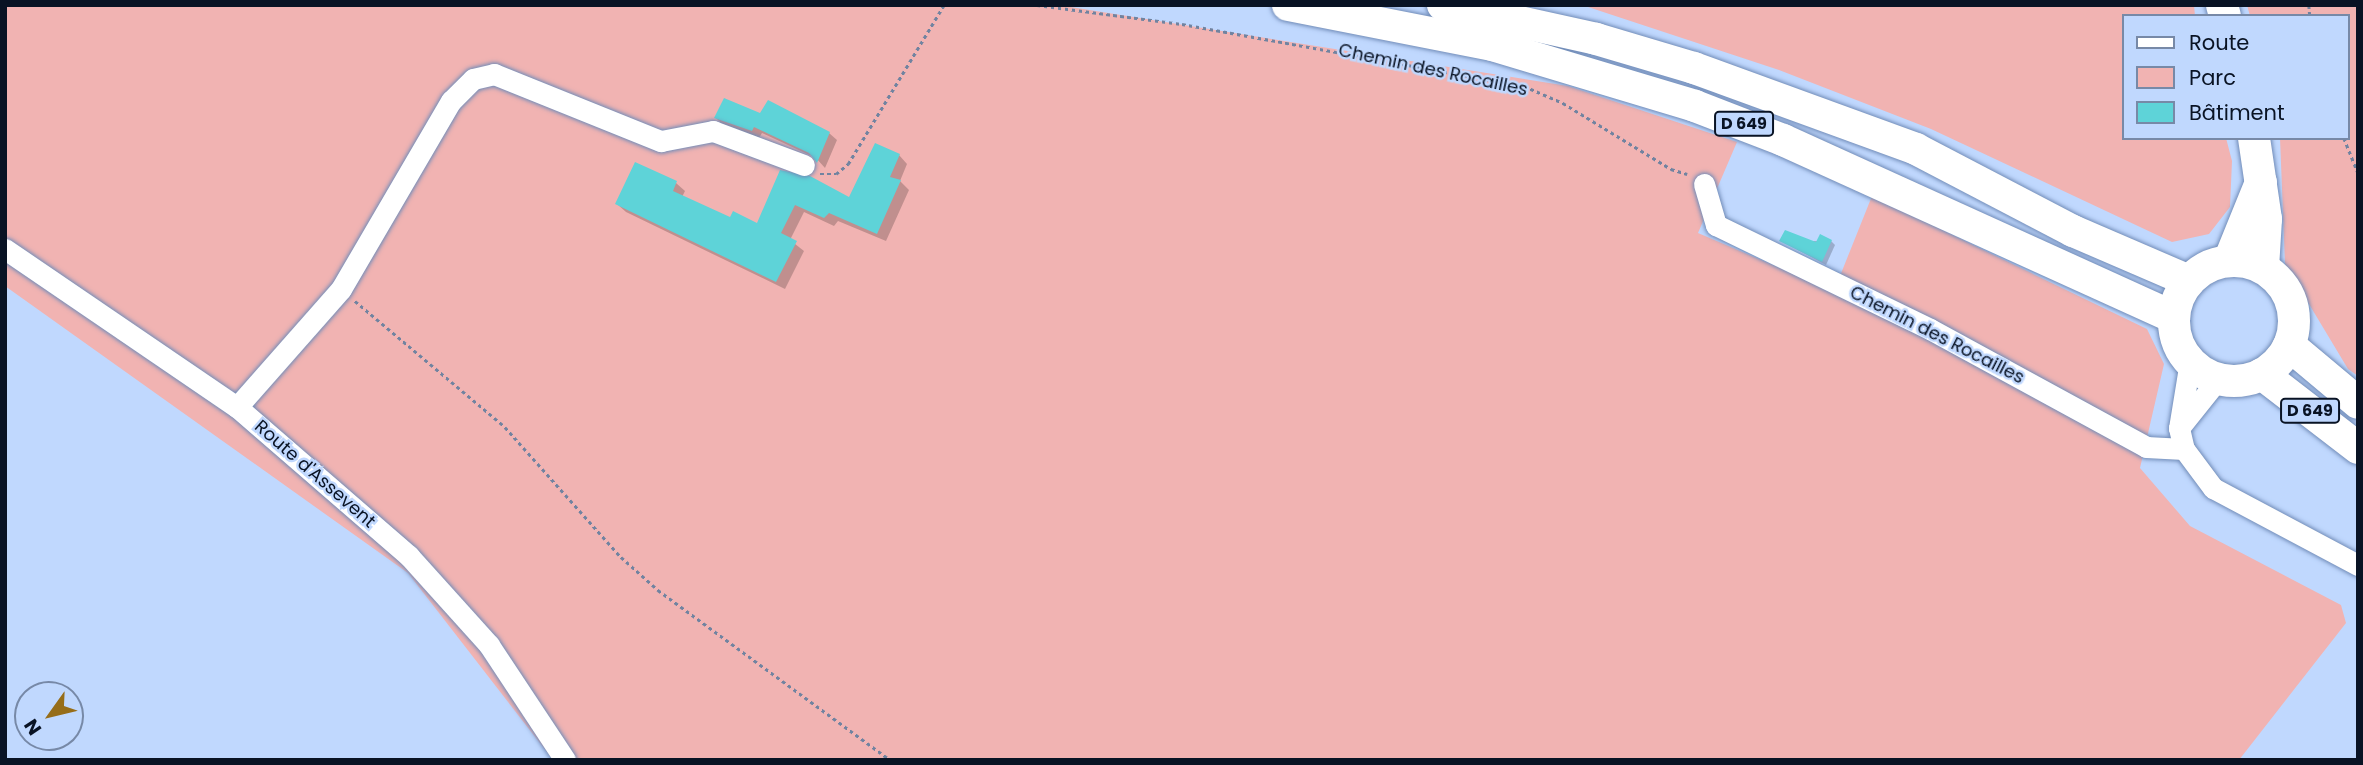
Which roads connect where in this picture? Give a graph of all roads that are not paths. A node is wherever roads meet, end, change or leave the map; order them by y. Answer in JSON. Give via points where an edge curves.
{"nodes":[{"id":1,"x":1288,"y":5,"type":"edge"},
{"id":2,"x":1443,"y":5,"type":"edge"},
{"id":3,"x":2254,"y":140,"type":"edge"},
{"id":4,"x":804,"y":165,"type":"road end"},
{"id":5,"x":2261,"y":181,"type":"junction"},
{"id":6,"x":1704,"y":184,"type":"road end"},
{"id":7,"x":5,"y":249,"type":"edge"},
{"id":8,"x":2229,"y":261,"type":"junction"},
{"id":9,"x":2263,"y":268,"type":"junction"},
{"id":10,"x":2189,"y":281,"type":"junction"},
{"id":11,"x":2174,"y":317,"type":"junction"},
{"id":12,"x":2289,"y":345,"type":"junction"},
{"id":13,"x":2190,"y":361,"type":"junction"},
{"id":14,"x":2262,"y":374,"type":"junction"},
{"id":15,"x":2219,"y":378,"type":"junction"},
{"id":16,"x":2358,"y":403,"type":"edge"},
{"id":17,"x":237,"y":407,"type":"junction"},
{"id":18,"x":2179,"y":428,"type":"junction"},
{"id":19,"x":2358,"y":448,"type":"edge"},
{"id":20,"x":2184,"y":449,"type":"junction"},
{"id":21,"x":2358,"y":565,"type":"edge"},
{"id":22,"x":565,"y":760,"type":"edge"}],
"edges":[{"from":1,"to":11,"type":"highway","number":"D 649","via":[[1492,45],[1695,106],[1783,140]]},
{"from":2,"to":10,"type":"highway","number":"D 649","via":[[1596,39],[1694,68],[1903,144],[2073,230]]},
{"from":3,"to":5,"type":"highway"},
{"from":4,"to":17,"type":"street","via":[[713,131],[661,141],[494,74],[473,79],[451,101],[341,289]]},
{"from":5,"to":8,"type":"highway"},
{"from":5,"to":9,"type":"highway","via":[[2266,219]]},
{"from":6,"to":20,"type":"street","name":"Chemin des Rocailles","via":[[1716,225],[1930,329],[2146,447]]},
{"from":7,"to":17,"type":"street","name":"Route d'Assevent"},
{"from":8,"to":9,"type":"highway"},
{"from":8,"to":10,"type":"highway","via":[[2200,271]]},
{"from":9,"to":12,"type":"highway","via":[[2278,279],[2294,310]]},
{"from":10,"to":11,"type":"highway"},
{"from":11,"to":13,"type":"highway","via":[[2176,335]]},
{"from":12,"to":14,"type":"highway"},
{"from":12,"to":16,"type":"highway","number":"D 649"},
{"from":13,"to":15,"type":"highway"},
{"from":13,"to":18,"type":"street"},
{"from":14,"to":15,"type":"highway","via":[[2245,380]]},
{"from":14,"to":19,"type":"highway","number":"D 649"},
{"from":15,"to":18,"type":"street"},
{"from":17,"to":22,"type":"street","name":"Route d'Assevent","via":[[399,547],[450,598],[489,645]]},
{"from":18,"to":20,"type":"street"},
{"from":20,"to":21,"type":"street","via":[[2213,488]]}]}
